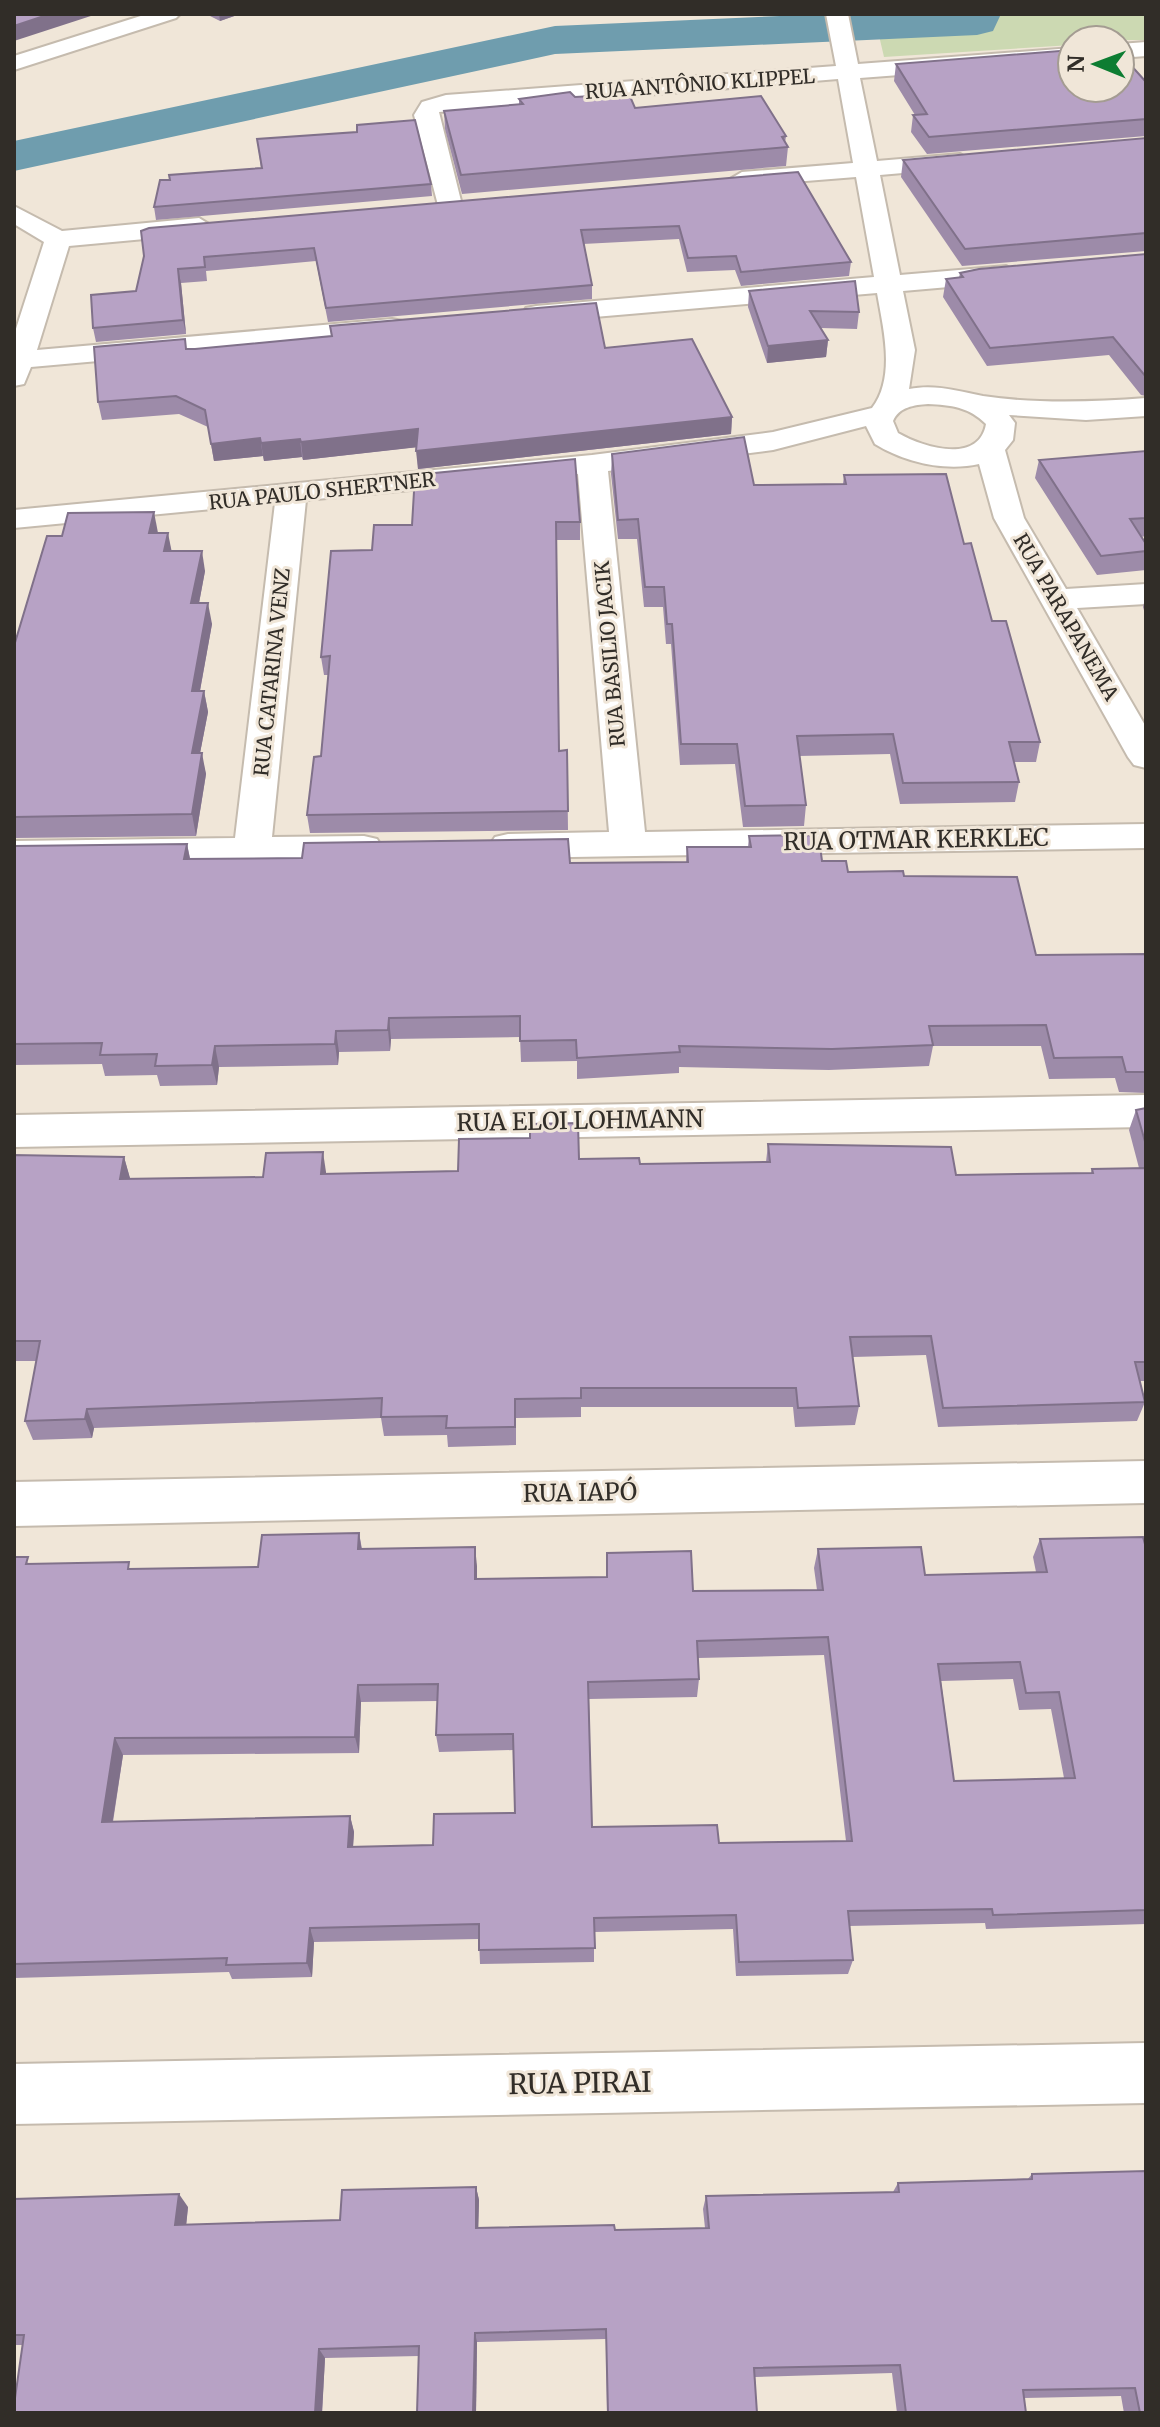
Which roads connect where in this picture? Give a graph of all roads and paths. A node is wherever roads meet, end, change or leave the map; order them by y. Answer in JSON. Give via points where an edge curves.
{"nodes":[{"id":1,"x":169,"y":14,"type":"edge"},
{"id":2,"x":837,"y":14,"type":"edge"},
{"id":3,"x":1056,"y":56,"type":"edge"},
{"id":4,"x":14,"y":63,"type":"edge"},
{"id":5,"x":848,"y":73,"type":"junction"},
{"id":6,"x":990,"y":158,"type":"edge"},
{"id":7,"x":866,"y":169,"type":"junction"},
{"id":8,"x":712,"y":182,"type":"edge"},
{"id":9,"x":480,"y":202,"type":"edge"},
{"id":10,"x":450,"y":205,"type":"junction"},
{"id":11,"x":418,"y":207,"type":"edge"},
{"id":12,"x":14,"y":213,"type":"edge"},
{"id":13,"x":230,"y":224,"type":"edge"},
{"id":14,"x":58,"y":239,"type":"junction"},
{"id":15,"x":1039,"y":271,"type":"edge"},
{"id":16,"x":887,"y":285,"type":"junction"},
{"id":17,"x":506,"y":317,"type":"edge"},
{"id":18,"x":411,"y":325,"type":"edge"},
{"id":19,"x":901,"y":350,"type":"junction"},
{"id":20,"x":17,"y":369,"type":"edge"},
{"id":21,"x":947,"y":395,"type":"junction"},
{"id":22,"x":980,"y":404,"type":"junction"},
{"id":23,"x":1146,"y":407,"type":"edge"},
{"id":24,"x":887,"y":408,"type":"junction"},
{"id":25,"x":1086,"y":411,"type":"junction"},
{"id":26,"x":773,"y":441,"type":"junction"},
{"id":27,"x":996,"y":441,"type":"junction"},
{"id":28,"x":895,"y":445,"type":"junction"},
{"id":29,"x":936,"y":457,"type":"junction"},
{"id":30,"x":592,"y":464,"type":"junction"},
{"id":31,"x":291,"y":494,"type":"junction"},
{"id":32,"x":1009,"y":518,"type":"junction"},
{"id":33,"x":14,"y":519,"type":"edge"},
{"id":34,"x":1146,"y":594,"type":"edge"},
{"id":35,"x":1056,"y":599,"type":"junction"},
{"id":36,"x":1146,"y":757,"type":"edge"},
{"id":37,"x":1146,"y":836,"type":"edge"},
{"id":38,"x":628,"y":844,"type":"junction"},
{"id":39,"x":471,"y":846,"type":"edge"},
{"id":40,"x":393,"y":847,"type":"edge"},
{"id":41,"x":252,"y":850,"type":"junction"},
{"id":42,"x":14,"y":853,"type":"edge"},
{"id":43,"x":1146,"y":1111,"type":"edge"},
{"id":44,"x":14,"y":1131,"type":"edge"},
{"id":45,"x":1146,"y":1482,"type":"edge"},
{"id":46,"x":14,"y":1504,"type":"edge"},
{"id":47,"x":1146,"y":2073,"type":"edge"},
{"id":48,"x":14,"y":2094,"type":"edge"}],
"edges":[{"from":1,"to":4,"type":"street"},
{"from":2,"to":5,"type":"street"},
{"from":3,"to":5,"type":"street","name":"RUA ANTÔNIO KLIPPEL"},
{"from":5,"to":7,"type":"street"},
{"from":5,"to":10,"type":"street","name":"RUA ANTÔNIO KLIPPEL","via":[[430,107],[426,115]]},
{"from":6,"to":7,"type":"street"},
{"from":7,"to":8,"type":"street"},
{"from":7,"to":16,"type":"street"},
{"from":9,"to":10,"type":"street"},
{"from":10,"to":11,"type":"street"},
{"from":12,"to":14,"type":"street"},
{"from":13,"to":14,"type":"street"},
{"from":14,"to":20,"type":"street"},
{"from":15,"to":16,"type":"street"},
{"from":16,"to":17,"type":"street"},
{"from":16,"to":19,"type":"street"},
{"from":18,"to":20,"type":"street"},
{"from":19,"to":21,"type":"street"},
{"from":19,"to":24,"type":"street"},
{"from":21,"to":22,"type":"street"},
{"from":21,"to":24,"type":"street","name":"RUA PAULO SHERTNER","via":[[918,396]]},
{"from":22,"to":25,"type":"street"},
{"from":22,"to":27,"type":"street","via":[[1001,423]]},
{"from":23,"to":25,"type":"street"},
{"from":24,"to":26,"type":"street","name":"RUA PAULO SHERTNER"},
{"from":24,"to":28,"type":"street","via":[[880,430]]},
{"from":25,"to":27,"type":"street"},
{"from":26,"to":28,"type":"street","name":"RUA PAULO SHERTNER"},
{"from":26,"to":30,"type":"street","name":"RUA PAULO SHERTNER"},
{"from":27,"to":29,"type":"street","via":[[957,458]]},
{"from":27,"to":32,"type":"street","name":"RUA PARAPANEMA"},
{"from":28,"to":29,"type":"street","name":"RUA PAULO SHERTNER"},
{"from":29,"to":32,"type":"street","name":"RUA PARAPANEMA"},
{"from":30,"to":31,"type":"street","name":"RUA PAULO SHERTNER"},
{"from":30,"to":38,"type":"street","name":"RUA BASILIO JACIK"},
{"from":31,"to":33,"type":"street","name":"RUA PAULO SHERTNER"},
{"from":31,"to":41,"type":"street","name":"RUA CATARINA VENZ"},
{"from":32,"to":35,"type":"street","name":"RUA PARAPANEMA"},
{"from":34,"to":35,"type":"street"},
{"from":35,"to":36,"type":"street","name":"RUA PARAPANEMA"},
{"from":37,"to":38,"type":"street","name":"RUA OTMAR KERKLEC"},
{"from":38,"to":39,"type":"street","name":"RUA OTMAR KERKLEC"},
{"from":40,"to":41,"type":"street"},
{"from":41,"to":42,"type":"street"},
{"from":43,"to":44,"type":"street","name":"RUA ELOI LOHMANN"},
{"from":45,"to":46,"type":"street","name":"RUA IAPÓ"},
{"from":47,"to":48,"type":"street","name":"RUA PIRAI"}]}
